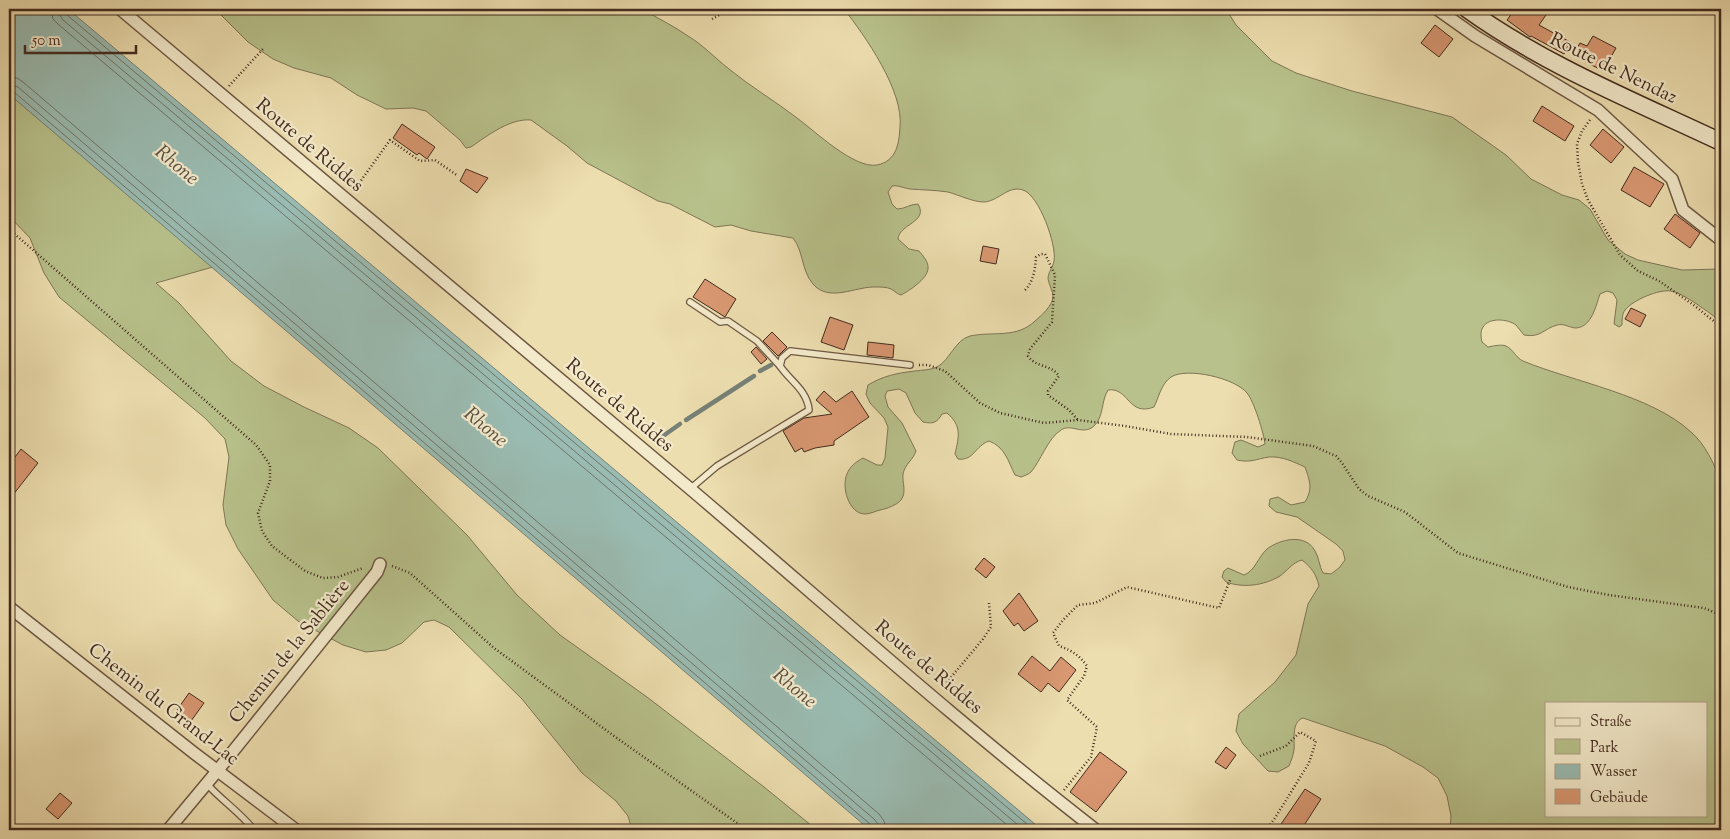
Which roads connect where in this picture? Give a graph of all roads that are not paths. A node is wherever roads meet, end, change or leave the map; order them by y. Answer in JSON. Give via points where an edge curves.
{"nodes":[{"id":1,"x":120,"y":9,"type":"edge"},
{"id":2,"x":1437,"y":9,"type":"edge"},
{"id":3,"x":1467,"y":9,"type":"edge"},
{"id":4,"x":1721,"y":142,"type":"edge"},
{"id":5,"x":1721,"y":240,"type":"edge"},
{"id":6,"x":690,"y":302,"type":"dead end"},
{"id":7,"x":910,"y":365,"type":"road end"},
{"id":8,"x":780,"y":366,"type":"junction"},
{"id":9,"x":690,"y":489,"type":"junction"},
{"id":10,"x":380,"y":564,"type":"road end"},
{"id":11,"x":9,"y":607,"type":"edge"},
{"id":12,"x":218,"y":770,"type":"junction"},
{"id":13,"x":206,"y":783,"type":"junction"},
{"id":14,"x":283,"y":826,"type":"edge"},
{"id":15,"x":168,"y":830,"type":"edge"},
{"id":16,"x":254,"y":830,"type":"edge"},
{"id":17,"x":296,"y":830,"type":"edge"},
{"id":18,"x":1096,"y":830,"type":"edge"}],
"edges":[{"from":1,"to":9,"type":"street","name":"Route de Riddes"},
{"from":2,"to":5,"type":"street","via":[[1475,36],[1598,110],[1672,179],[1683,210]]},
{"from":3,"to":4,"type":"main road","name":"Route de Nendaz","via":[[1540,56]]},
{"from":6,"to":8,"type":"lane","via":[[720,322],[728,321],[757,340]]},
{"from":7,"to":8,"type":"lane","via":[[790,351],[782,358]]},
{"from":8,"to":9,"type":"lane","via":[[788,378],[802,389],[809,410],[717,466]]},
{"from":9,"to":18,"type":"street","name":"Route de Riddes"},
{"from":10,"to":12,"type":"street","name":"Chemin de la Sablière","via":[[377,572]]},
{"from":11,"to":12,"type":"street","name":"Chemin du Grand-Lac"},
{"from":12,"to":13,"type":"street","name":"Chemin de la Sablière"},
{"from":12,"to":14,"type":"street","name":"Chemin du Grand-Lac"},
{"from":13,"to":15,"type":"street","name":"Chemin de la Sablière"},
{"from":13,"to":16,"type":"lane"},
{"from":14,"to":17,"type":"street","name":"Chemin du Grand-Lac"}]}
